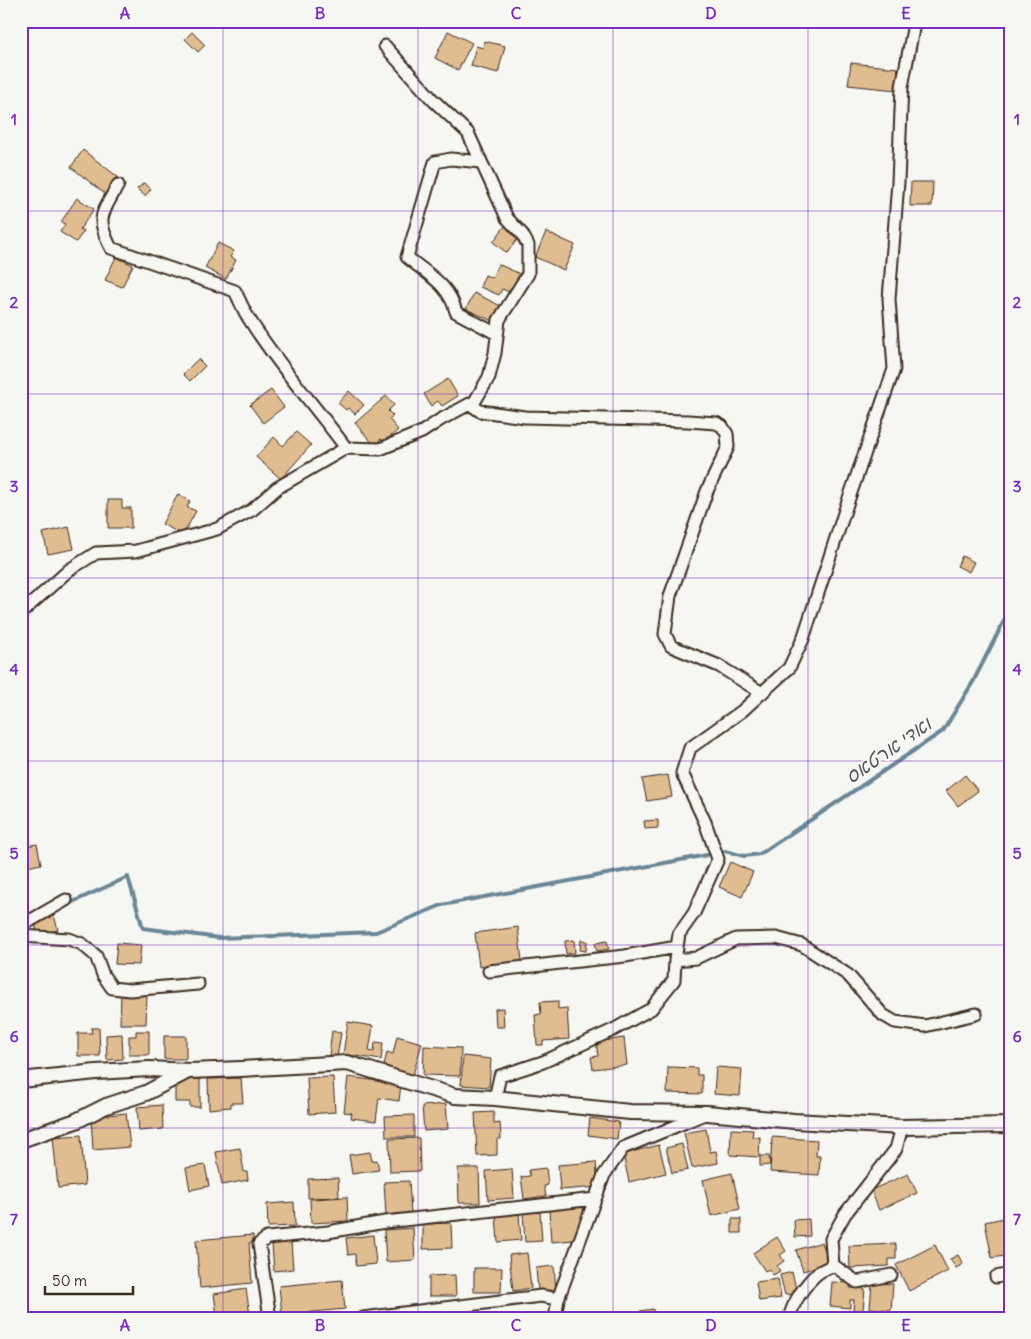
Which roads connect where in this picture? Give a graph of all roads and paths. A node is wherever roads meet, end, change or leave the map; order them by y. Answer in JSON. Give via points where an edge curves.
{"nodes":[{"id":1,"x":913,"y":21,"type":"edge"},
{"id":2,"x":385,"y":46,"type":"dead end"},
{"id":3,"x":481,"y":162,"type":"junction"},
{"id":4,"x":118,"y":185,"type":"dead end"},
{"id":5,"x":497,"y":334,"type":"junction"},
{"id":6,"x":470,"y":404,"type":"junction"},
{"id":7,"x":346,"y":448,"type":"junction"},
{"id":8,"x":21,"y":613,"type":"edge"},
{"id":9,"x":762,"y":694,"type":"junction"},
{"id":10,"x":66,"y":900,"type":"dead end"},
{"id":11,"x":21,"y":926,"type":"edge"},
{"id":12,"x":21,"y":936,"type":"edge"},
{"id":13,"x":677,"y":947,"type":"junction"},
{"id":14,"x":675,"y":960,"type":"junction"},
{"id":15,"x":489,"y":971,"type":"dead end"},
{"id":16,"x":198,"y":984,"type":"dead end"},
{"id":17,"x":976,"y":1014,"type":"dead end"},
{"id":18,"x":189,"y":1071,"type":"junction"},
{"id":19,"x":21,"y":1080,"type":"edge"},
{"id":20,"x":495,"y":1098,"type":"junction"},
{"id":21,"x":706,"y":1113,"type":"junction"},
{"id":22,"x":1010,"y":1125,"type":"edge"},
{"id":23,"x":902,"y":1127,"type":"junction"},
{"id":24,"x":23,"y":1141,"type":"edge"},
{"id":25,"x":595,"y":1199,"type":"junction"},
{"id":26,"x":833,"y":1265,"type":"junction"},
{"id":27,"x":891,"y":1274,"type":"dead end"},
{"id":28,"x":1010,"y":1274,"type":"edge"},
{"id":29,"x":996,"y":1277,"type":"dead end"},
{"id":30,"x":558,"y":1299,"type":"junction"},
{"id":31,"x":270,"y":1318,"type":"edge"},
{"id":32,"x":364,"y":1318,"type":"edge"},
{"id":33,"x":555,"y":1318,"type":"edge"},
{"id":34,"x":790,"y":1318,"type":"edge"}],
"edges":[{"from":1,"to":9,"type":"street","via":[[902,87],[890,299],[894,369],[803,639],[789,668]]},
{"from":2,"to":3,"type":"street","via":[[432,99],[468,133]]},
{"from":3,"to":5,"type":"street","via":[[507,218],[528,246],[528,274],[499,320]]},
{"from":3,"to":5,"type":"street","via":[[451,159],[435,162],[407,257],[444,287],[456,312]]},
{"from":4,"to":7,"type":"street","via":[[101,219],[112,248],[235,291],[250,320]]},
{"from":5,"to":6,"type":"street","via":[[489,377],[476,401]]},
{"from":6,"to":7,"type":"street","via":[[422,432],[380,448]]},
{"from":6,"to":9,"type":"street","via":[[480,411],[525,417],[688,421],[722,426],[727,434],[728,447],[707,491],[670,596],[665,634],[671,646],[719,666]]},
{"from":7,"to":8,"type":"street","via":[[277,488],[252,510],[217,529],[136,551],[96,553],[69,570]]},
{"from":9,"to":13,"type":"street","via":[[690,748],[682,773],[718,859],[694,913],[679,934]]},
{"from":10,"to":11,"type":"street"},
{"from":12,"to":16,"type":"street","via":[[69,939],[82,944],[96,956],[112,988],[130,990]]},
{"from":13,"to":14,"type":"street"},
{"from":13,"to":15,"type":"street"},
{"from":14,"to":17,"type":"street","via":[[696,958],[736,939],[776,938],[802,945],[848,975],[883,1015],[895,1022],[925,1026]]},
{"from":14,"to":20,"type":"street","via":[[674,980],[651,1009],[543,1062],[500,1076]]},
{"from":18,"to":19,"type":"street","via":[[149,1069]]},
{"from":18,"to":20,"type":"street","via":[[347,1063],[455,1096]]},
{"from":18,"to":24,"type":"street","via":[[146,1093]]},
{"from":20,"to":21,"type":"street","via":[[630,1112]]},
{"from":21,"to":23,"type":"street"},
{"from":21,"to":25,"type":"street","via":[[623,1148],[604,1175]]},
{"from":22,"to":23,"type":"street"},
{"from":23,"to":26,"type":"street","via":[[896,1149],[845,1214],[831,1239]]},
{"from":25,"to":30,"type":"street"},
{"from":25,"to":31,"type":"street","via":[[268,1238],[259,1244]]},
{"from":26,"to":27,"type":"street","via":[[857,1282]]},
{"from":26,"to":34,"type":"street","via":[[819,1272],[806,1286],[791,1309]]},
{"from":28,"to":29,"type":"street"},
{"from":30,"to":32,"type":"street","via":[[541,1296]]},
{"from":30,"to":33,"type":"street"}]}
